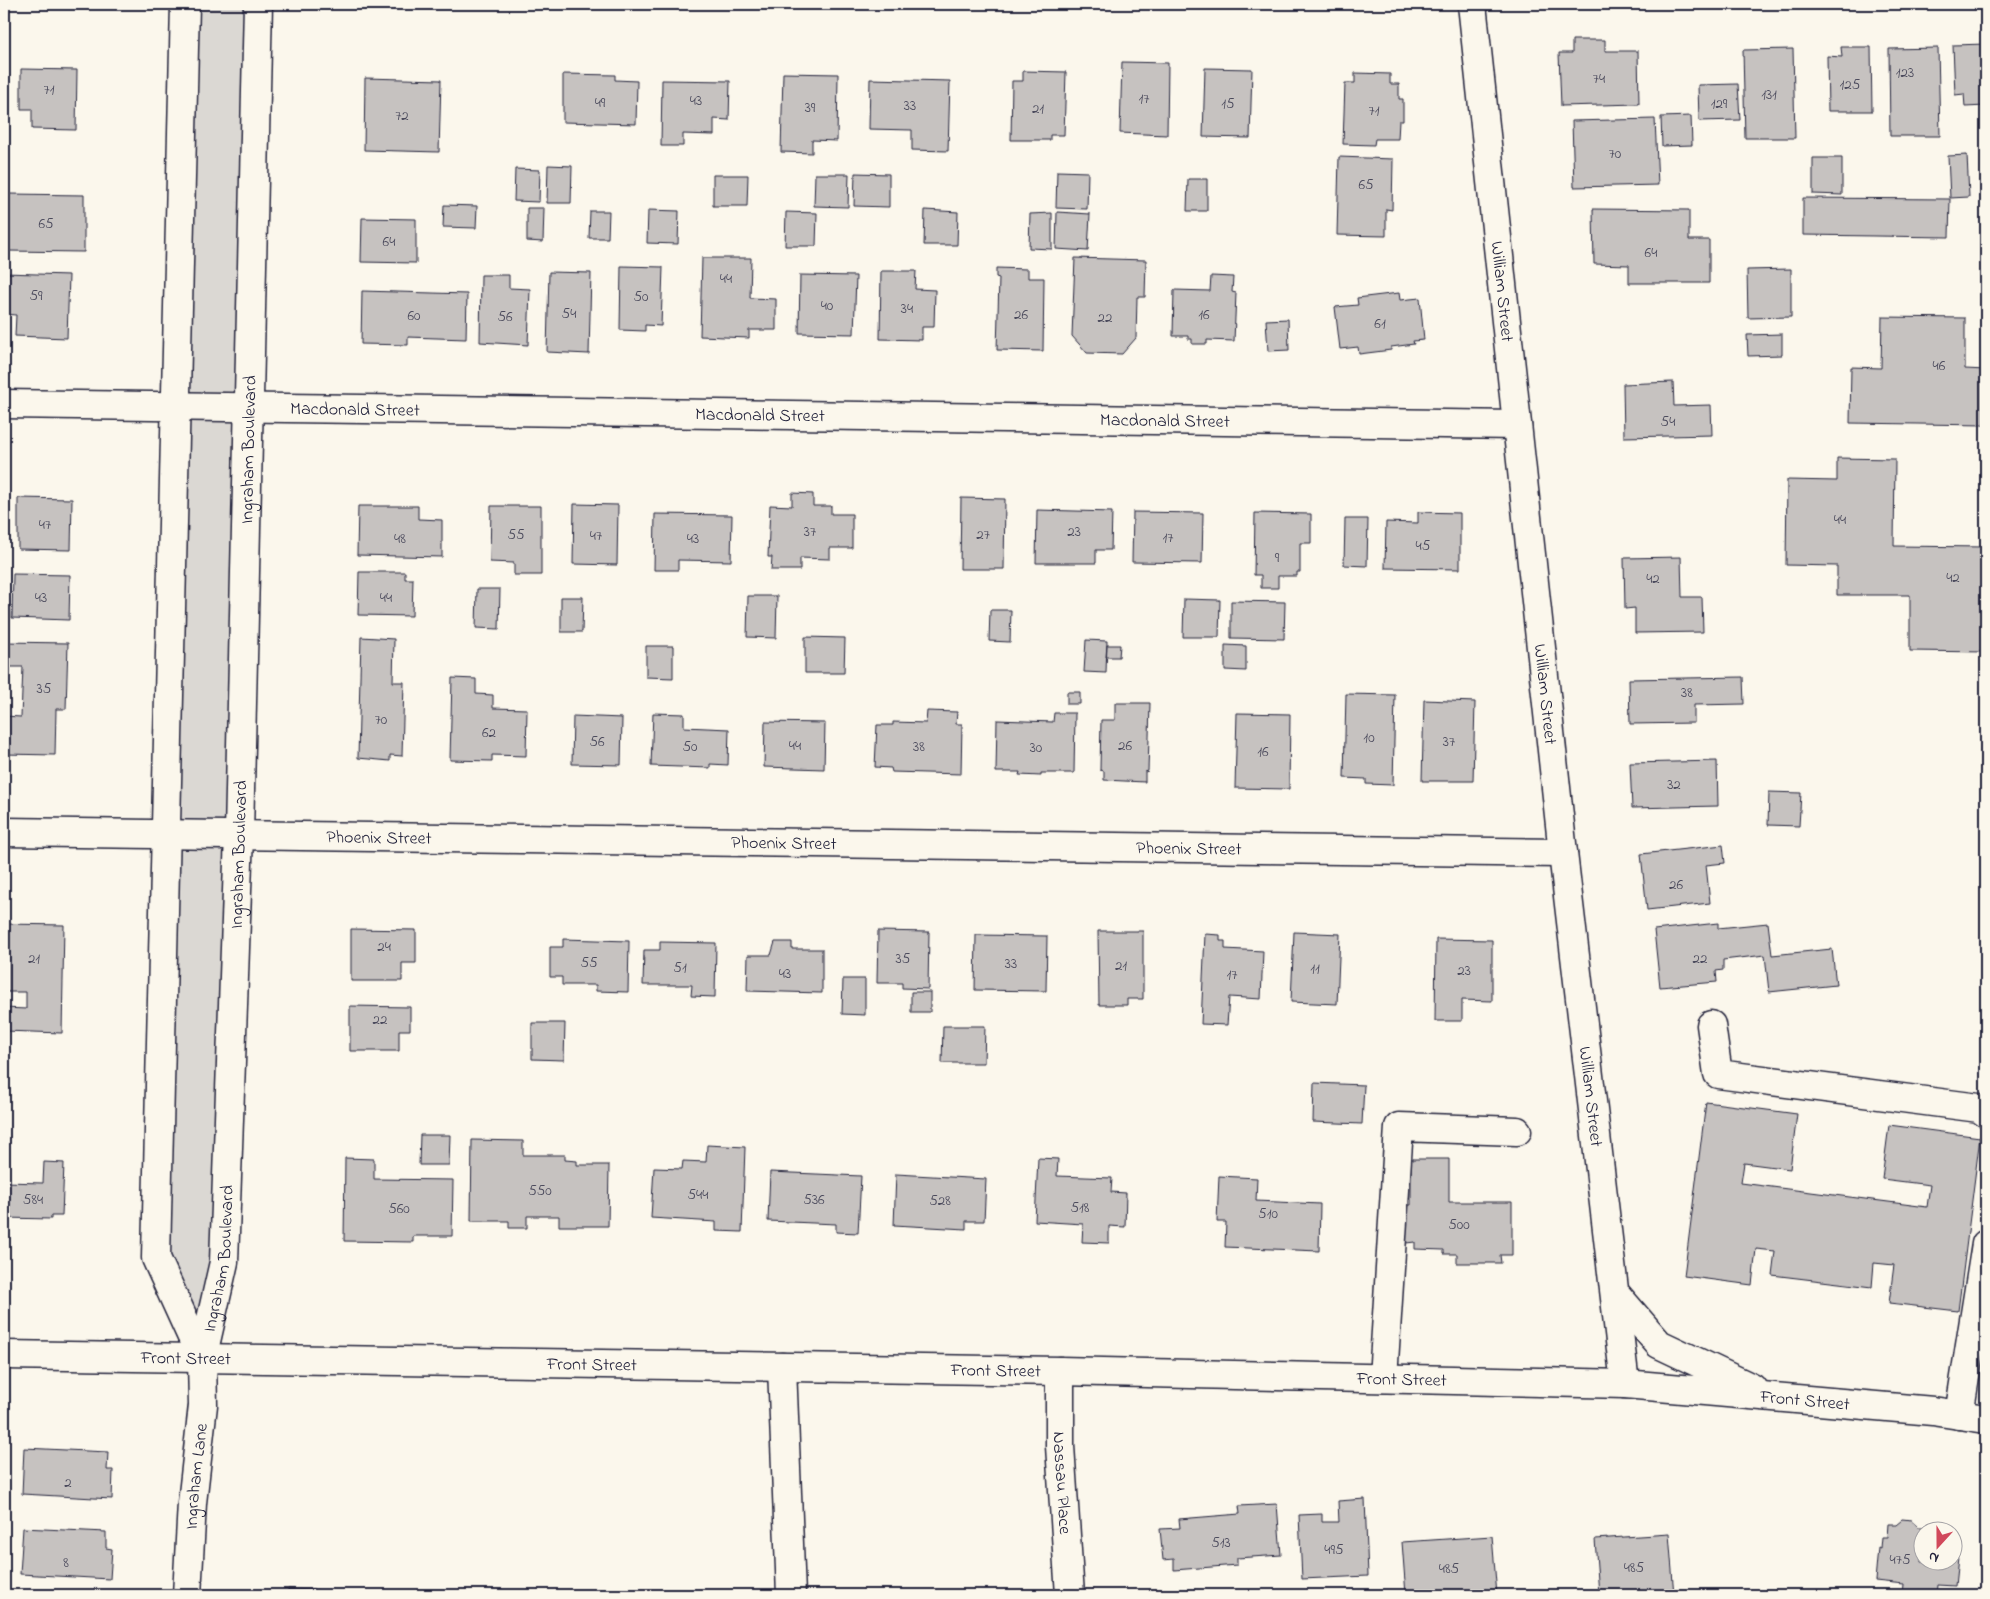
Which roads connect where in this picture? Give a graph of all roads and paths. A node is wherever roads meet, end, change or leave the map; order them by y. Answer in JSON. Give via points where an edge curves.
{"nodes":[{"id":1,"x":185,"y":4,"type":"edge"},
{"id":2,"x":258,"y":4,"type":"edge"},
{"id":3,"x":1472,"y":4,"type":"edge"},
{"id":4,"x":4,"y":404,"type":"edge"},
{"id":5,"x":175,"y":407,"type":"junction"},
{"id":6,"x":250,"y":407,"type":"junction"},
{"id":7,"x":1517,"y":425,"type":"junction"},
{"id":8,"x":4,"y":832,"type":"edge"},
{"id":9,"x":239,"y":834,"type":"junction"},
{"id":10,"x":167,"y":835,"type":"junction"},
{"id":11,"x":1563,"y":853,"type":"junction"},
{"id":12,"x":1711,"y":1025,"type":"dead end"},
{"id":13,"x":1986,"y":1113,"type":"edge"},
{"id":14,"x":1517,"y":1131,"type":"dead end"},
{"id":15,"x":1986,"y":1244,"type":"edge"},
{"id":16,"x":1615,"y":1293,"type":"junction"},
{"id":17,"x":4,"y":1355,"type":"edge"},
{"id":18,"x":202,"y":1358,"type":"junction"},
{"id":19,"x":782,"y":1367,"type":"junction"},
{"id":20,"x":1060,"y":1371,"type":"junction"},
{"id":21,"x":1383,"y":1378,"type":"junction"},
{"id":22,"x":1626,"y":1384,"type":"junction"},
{"id":23,"x":1769,"y":1396,"type":"junction"},
{"id":24,"x":1959,"y":1415,"type":"junction"},
{"id":25,"x":1986,"y":1419,"type":"edge"},
{"id":26,"x":187,"y":1595,"type":"edge"},
{"id":27,"x":792,"y":1595,"type":"edge"},
{"id":28,"x":1070,"y":1595,"type":"edge"}],
"edges":[{"from":1,"to":5,"type":"street","name":"Ingraham Boulevard"},
{"from":2,"to":6,"type":"street","name":"Ingraham Boulevard"},
{"from":3,"to":7,"type":"street","name":"William Street"},
{"from":4,"to":5,"type":"street","name":"Macdonald Street"},
{"from":5,"to":6,"type":"street","name":"Macdonald Street"},
{"from":5,"to":10,"type":"street","name":"Ingraham Boulevard"},
{"from":6,"to":7,"type":"street","name":"Macdonald Street"},
{"from":6,"to":9,"type":"street","name":"Ingraham Boulevard"},
{"from":7,"to":11,"type":"street","name":"William Street"},
{"from":8,"to":10,"type":"street","name":"Phoenix Street"},
{"from":9,"to":10,"type":"street","name":"Phoenix Street"},
{"from":9,"to":11,"type":"street","name":"Phoenix Street"},
{"from":9,"to":18,"type":"street","name":"Ingraham Boulevard","via":[[224,1262]]},
{"from":10,"to":18,"type":"street","name":"Ingraham Boulevard","via":[[156,1258]]},
{"from":11,"to":16,"type":"street","name":"William Street"},
{"from":12,"to":13,"type":"street","via":[[1718,1074],[1979,1108]]},
{"from":14,"to":21,"type":"street","via":[[1399,1126]]},
{"from":15,"to":24,"type":"street"},
{"from":16,"to":22,"type":"street","name":"William Street"},
{"from":16,"to":23,"type":"street","via":[[1659,1344]]},
{"from":17,"to":18,"type":"street","name":"Front Street"},
{"from":18,"to":19,"type":"street","name":"Front Street"},
{"from":18,"to":26,"type":"street","name":"Ingraham Lane","via":[[203,1405],[192,1503]]},
{"from":19,"to":20,"type":"street","name":"Front Street"},
{"from":19,"to":27,"type":"street"},
{"from":20,"to":21,"type":"street","name":"Front Street"},
{"from":20,"to":28,"type":"street","name":"Nassau Place","via":[[1060,1446]]},
{"from":21,"to":22,"type":"street","name":"Front Street"},
{"from":22,"to":23,"type":"street","name":"Front Street"},
{"from":23,"to":24,"type":"street","name":"Front Street"},
{"from":24,"to":25,"type":"street","name":"Front Street"}]}
